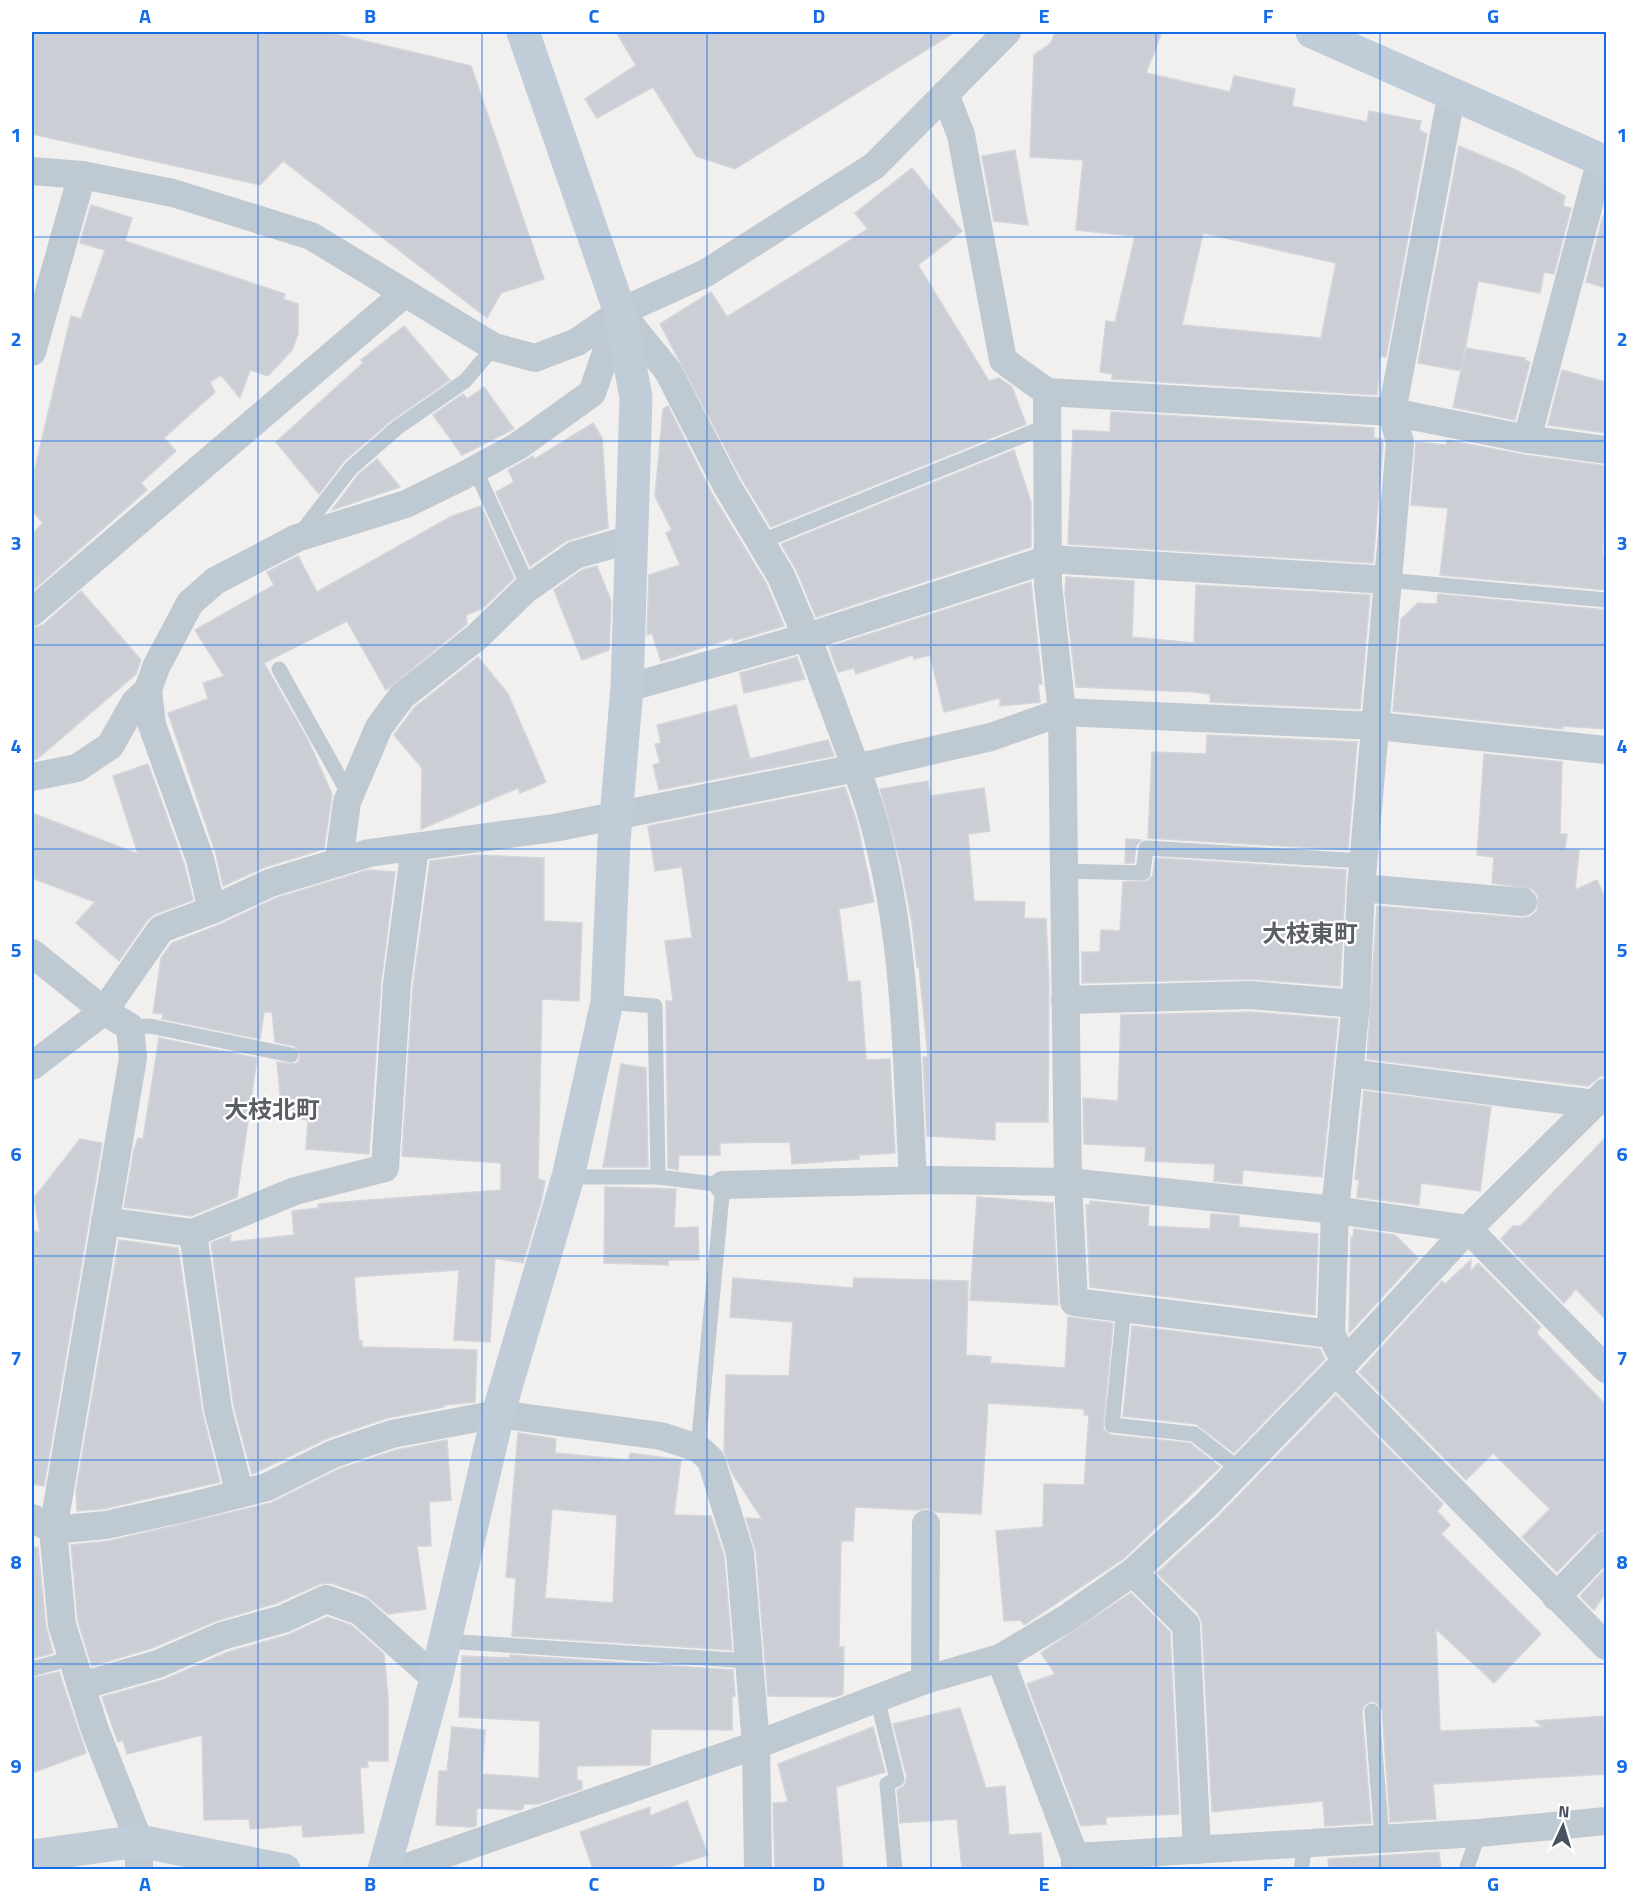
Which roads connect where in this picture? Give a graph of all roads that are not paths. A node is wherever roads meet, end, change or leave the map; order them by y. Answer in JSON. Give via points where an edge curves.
{"nodes":[{"id":1,"x":523,"y":32,"type":"edge"},
{"id":2,"x":1007,"y":32,"type":"edge"},
{"id":3,"x":1312,"y":32,"type":"edge"},
{"id":4,"x":1452,"y":92,"type":"junction"},
{"id":5,"x":945,"y":94,"type":"junction"},
{"id":6,"x":1604,"y":160,"type":"edge"},
{"id":7,"x":32,"y":171,"type":"edge"},
{"id":8,"x":82,"y":175,"type":"junction"},
{"id":9,"x":405,"y":293,"type":"junction"},
{"id":10,"x":620,"y":312,"type":"junction"},
{"id":11,"x":494,"y":346,"type":"junction"},
{"id":12,"x":32,"y":352,"type":"edge"},
{"id":13,"x":1047,"y":392,"type":"junction"},
{"id":14,"x":1392,"y":412,"type":"junction"},
{"id":15,"x":1047,"y":426,"type":"junction"},
{"id":16,"x":1527,"y":439,"type":"junction"},
{"id":17,"x":1606,"y":450,"type":"edge"},
{"id":18,"x":475,"y":469,"type":"junction"},
{"id":19,"x":297,"y":538,"type":"junction"},
{"id":20,"x":632,"y":539,"type":"junction"},
{"id":21,"x":760,"y":542,"type":"junction"},
{"id":22,"x":1049,"y":559,"type":"junction"},
{"id":23,"x":1387,"y":580,"type":"junction"},
{"id":24,"x":529,"y":588,"type":"junction"},
{"id":25,"x":1606,"y":600,"type":"edge"},
{"id":26,"x":32,"y":612,"type":"edge"},
{"id":27,"x":807,"y":637,"type":"junction"},
{"id":28,"x":279,"y":669,"type":"dead end"},
{"id":29,"x":627,"y":688,"type":"junction"},
{"id":30,"x":148,"y":690,"type":"junction"},
{"id":31,"x":1062,"y":712,"type":"junction"},
{"id":32,"x":1377,"y":726,"type":"junction"},
{"id":33,"x":1606,"y":750,"type":"edge"},
{"id":34,"x":856,"y":768,"type":"junction"},
{"id":35,"x":32,"y":777,"type":"edge"},
{"id":36,"x":350,"y":796,"type":"junction"},
{"id":37,"x":618,"y":813,"type":"junction"},
{"id":38,"x":415,"y":847,"type":"junction"},
{"id":39,"x":339,"y":861,"type":"junction"},
{"id":40,"x":1064,"y":871,"type":"junction"},
{"id":41,"x":1363,"y":875,"type":"junction"},
{"id":42,"x":1523,"y":902,"type":"dead end"},
{"id":43,"x":212,"y":910,"type":"junction"},
{"id":44,"x":32,"y":953,"type":"edge"},
{"id":45,"x":1065,"y":1000,"type":"junction"},
{"id":46,"x":607,"y":1002,"type":"junction"},
{"id":47,"x":1356,"y":1004,"type":"junction"},
{"id":48,"x":104,"y":1011,"type":"junction"},
{"id":49,"x":130,"y":1027,"type":"junction"},
{"id":50,"x":291,"y":1055,"type":"dead end"},
{"id":51,"x":32,"y":1066,"type":"edge"},
{"id":52,"x":1349,"y":1073,"type":"junction"},
{"id":53,"x":1601,"y":1098,"type":"edge"},
{"id":54,"x":568,"y":1177,"type":"junction"},
{"id":55,"x":658,"y":1177,"type":"junction"},
{"id":56,"x":913,"y":1180,"type":"junction"},
{"id":57,"x":1068,"y":1182,"type":"junction"},
{"id":58,"x":723,"y":1185,"type":"junction"},
{"id":59,"x":1335,"y":1210,"type":"junction"},
{"id":60,"x":105,"y":1221,"type":"junction"},
{"id":61,"x":1468,"y":1229,"type":"junction"},
{"id":62,"x":193,"y":1233,"type":"junction"},
{"id":63,"x":1124,"y":1308,"type":"junction"},
{"id":64,"x":1331,"y":1334,"type":"junction"},
{"id":65,"x":1341,"y":1367,"type":"junction"},
{"id":66,"x":1606,"y":1369,"type":"edge"},
{"id":67,"x":498,"y":1414,"type":"junction"},
{"id":68,"x":698,"y":1448,"type":"junction"},
{"id":69,"x":1240,"y":1470,"type":"junction"},
{"id":70,"x":240,"y":1494,"type":"junction"},
{"id":71,"x":42,"y":1524,"type":"edge"},
{"id":72,"x":926,"y":1524,"type":"dead end"},
{"id":73,"x":1606,"y":1545,"type":"edge"},
{"id":74,"x":1133,"y":1572,"type":"junction"},
{"id":75,"x":1556,"y":1597,"type":"junction"},
{"id":76,"x":444,"y":1641,"type":"junction"},
{"id":77,"x":1606,"y":1646,"type":"edge"},
{"id":78,"x":72,"y":1658,"type":"junction"},
{"id":79,"x":1000,"y":1658,"type":"junction"},
{"id":80,"x":750,"y":1660,"type":"junction"},
{"id":81,"x":32,"y":1669,"type":"edge"},
{"id":82,"x":436,"y":1679,"type":"junction"},
{"id":83,"x":926,"y":1680,"type":"junction"},
{"id":84,"x":81,"y":1686,"type":"junction"},
{"id":85,"x":877,"y":1698,"type":"junction"},
{"id":86,"x":1372,"y":1711,"type":"dead end"},
{"id":87,"x":756,"y":1745,"type":"junction"},
{"id":88,"x":1606,"y":1821,"type":"edge"},
{"id":89,"x":1479,"y":1833,"type":"junction"},
{"id":90,"x":1382,"y":1839,"type":"junction"},
{"id":91,"x":1197,"y":1850,"type":"junction"},
{"id":92,"x":139,"y":1855,"type":"edge"},
{"id":93,"x":32,"y":1856,"type":"edge"},
{"id":94,"x":1303,"y":1857,"type":"edge"},
{"id":95,"x":1075,"y":1863,"type":"edge"},
{"id":96,"x":284,"y":1869,"type":"edge"},
{"id":97,"x":384,"y":1869,"type":"edge"},
{"id":98,"x":399,"y":1869,"type":"edge"},
{"id":99,"x":758,"y":1869,"type":"edge"},
{"id":100,"x":895,"y":1869,"type":"edge"},
{"id":101,"x":1466,"y":1869,"type":"edge"}],
"edges":[{"from":1,"to":10,"type":"street"},
{"from":2,"to":5,"type":"street"},
{"from":3,"to":4,"type":"street"},
{"from":4,"to":6,"type":"street"},
{"from":4,"to":14,"type":"street"},
{"from":5,"to":10,"type":"street","via":[[874,166],[706,273]]},
{"from":5,"to":13,"type":"street","via":[[961,135],[1003,360]]},
{"from":6,"to":16,"type":"street"},
{"from":7,"to":8,"type":"street"},
{"from":8,"to":9,"type":"street","via":[[173,193],[311,236]]},
{"from":8,"to":12,"type":"street"},
{"from":9,"to":11,"type":"street"},
{"from":9,"to":26,"type":"street"},
{"from":10,"to":11,"type":"street","via":[[578,342],[535,358]]},
{"from":10,"to":18,"type":"street","via":[[591,393],[518,446]]},
{"from":10,"to":20,"type":"street","via":[[636,397]]},
{"from":10,"to":21,"type":"street","via":[[668,371]]},
{"from":11,"to":19,"type":"lane","via":[[465,381],[398,427],[351,468]]},
{"from":13,"to":14,"type":"street"},
{"from":13,"to":15,"type":"street"},
{"from":14,"to":16,"type":"street"},
{"from":14,"to":23,"type":"street","via":[[1400,443]]},
{"from":15,"to":21,"type":"lane"},
{"from":15,"to":22,"type":"street"},
{"from":16,"to":17,"type":"street"},
{"from":18,"to":19,"type":"street","via":[[406,504]]},
{"from":18,"to":24,"type":"lane"},
{"from":19,"to":30,"type":"street","via":[[215,581],[190,603]]},
{"from":20,"to":24,"type":"street","via":[[575,555]]},
{"from":20,"to":29,"type":"street"},
{"from":21,"to":27,"type":"street","via":[[781,576]]},
{"from":22,"to":23,"type":"street"},
{"from":22,"to":27,"type":"street"},
{"from":22,"to":31,"type":"street","via":[[1048,585]]},
{"from":23,"to":25,"type":"lane"},
{"from":23,"to":32,"type":"street"},
{"from":24,"to":36,"type":"street","via":[[478,636],[402,696],[379,727]]},
{"from":27,"to":29,"type":"street"},
{"from":27,"to":34,"type":"street"},
{"from":28,"to":36,"type":"lane"},
{"from":29,"to":37,"type":"street"},
{"from":30,"to":35,"type":"street","via":[[135,702],[110,746],[77,768]]},
{"from":30,"to":43,"type":"street","via":[[152,725],[200,859]]},
{"from":31,"to":32,"type":"street"},
{"from":31,"to":34,"type":"street","via":[[991,737]]},
{"from":31,"to":40,"type":"street"},
{"from":32,"to":33,"type":"street"},
{"from":32,"to":41,"type":"street"},
{"from":34,"to":37,"type":"street"},
{"from":34,"to":56,"type":"street","via":[[873,814],[899,941]]},
{"from":36,"to":39,"type":"street"},
{"from":37,"to":38,"type":"street","via":[[554,828]]},
{"from":37,"to":46,"type":"street"},
{"from":38,"to":39,"type":"street"},
{"from":38,"to":62,"type":"street","via":[[398,984],[385,1168],[295,1191]]},
{"from":39,"to":43,"type":"street","via":[[270,883]]},
{"from":40,"to":41,"type":"lane","via":[[1143,873],[1146,848]]},
{"from":40,"to":45,"type":"street"},
{"from":41,"to":42,"type":"street"},
{"from":41,"to":47,"type":"street"},
{"from":43,"to":48,"type":"street","via":[[161,929]]},
{"from":44,"to":48,"type":"street"},
{"from":45,"to":47,"type":"street","via":[[1250,995]]},
{"from":45,"to":57,"type":"street"},
{"from":46,"to":54,"type":"street"},
{"from":46,"to":55,"type":"lane","via":[[655,1006]]},
{"from":47,"to":52,"type":"street"},
{"from":48,"to":49,"type":"street"},
{"from":48,"to":51,"type":"street"},
{"from":49,"to":50,"type":"lane","via":[[150,1026]]},
{"from":49,"to":60,"type":"street","via":[[133,1058]]},
{"from":52,"to":53,"type":"street"},
{"from":52,"to":59,"type":"street"},
{"from":53,"to":61,"type":"street"},
{"from":54,"to":55,"type":"lane"},
{"from":54,"to":67,"type":"street"},
{"from":55,"to":58,"type":"lane"},
{"from":56,"to":57,"type":"street"},
{"from":56,"to":58,"type":"street"},
{"from":57,"to":59,"type":"street"},
{"from":57,"to":63,"type":"street","via":[[1074,1302]]},
{"from":58,"to":68,"type":"lane"},
{"from":59,"to":61,"type":"street"},
{"from":59,"to":64,"type":"street"},
{"from":60,"to":62,"type":"street"},
{"from":60,"to":71,"type":"street","via":[[92,1313]]},
{"from":61,"to":65,"type":"street"},
{"from":61,"to":66,"type":"street"},
{"from":62,"to":70,"type":"street","via":[[218,1410]]},
{"from":63,"to":64,"type":"street"},
{"from":63,"to":69,"type":"lane","via":[[1112,1425],[1194,1434]]},
{"from":64,"to":65,"type":"street"},
{"from":65,"to":69,"type":"street"},
{"from":65,"to":75,"type":"street"},
{"from":67,"to":68,"type":"street","via":[[661,1437]]},
{"from":67,"to":70,"type":"street","via":[[392,1434],[333,1454],[267,1487]]},
{"from":67,"to":76,"type":"street"},
{"from":68,"to":80,"type":"street","via":[[711,1460],[740,1553]]},
{"from":69,"to":74,"type":"street"},
{"from":70,"to":71,"type":"street","via":[[106,1526]]},
{"from":71,"to":78,"type":"street"},
{"from":72,"to":83,"type":"street"},
{"from":73,"to":75,"type":"street"},
{"from":74,"to":79,"type":"street"},
{"from":74,"to":91,"type":"street","via":[[1186,1625]]},
{"from":75,"to":77,"type":"street"},
{"from":76,"to":80,"type":"lane"},
{"from":76,"to":82,"type":"street"},
{"from":78,"to":81,"type":"lane"},
{"from":78,"to":84,"type":"street"},
{"from":79,"to":83,"type":"street"},
{"from":79,"to":95,"type":"street"},
{"from":80,"to":87,"type":"street"},
{"from":82,"to":84,"type":"street","via":[[360,1611],[326,1599],[283,1619],[222,1636],[158,1664]]},
{"from":82,"to":97,"type":"street"},
{"from":83,"to":85,"type":"street"},
{"from":84,"to":92,"type":"street"},
{"from":85,"to":87,"type":"street"},
{"from":85,"to":100,"type":"lane","via":[[897,1779],[887,1784]]},
{"from":86,"to":90,"type":"lane"},
{"from":87,"to":98,"type":"street"},
{"from":87,"to":99,"type":"street"},
{"from":88,"to":89,"type":"street"},
{"from":89,"to":90,"type":"street"},
{"from":89,"to":101,"type":"lane"},
{"from":90,"to":94,"type":"street"},
{"from":91,"to":94,"type":"street"},
{"from":91,"to":95,"type":"street"},
{"from":92,"to":93,"type":"street"},
{"from":92,"to":96,"type":"street"}]}
